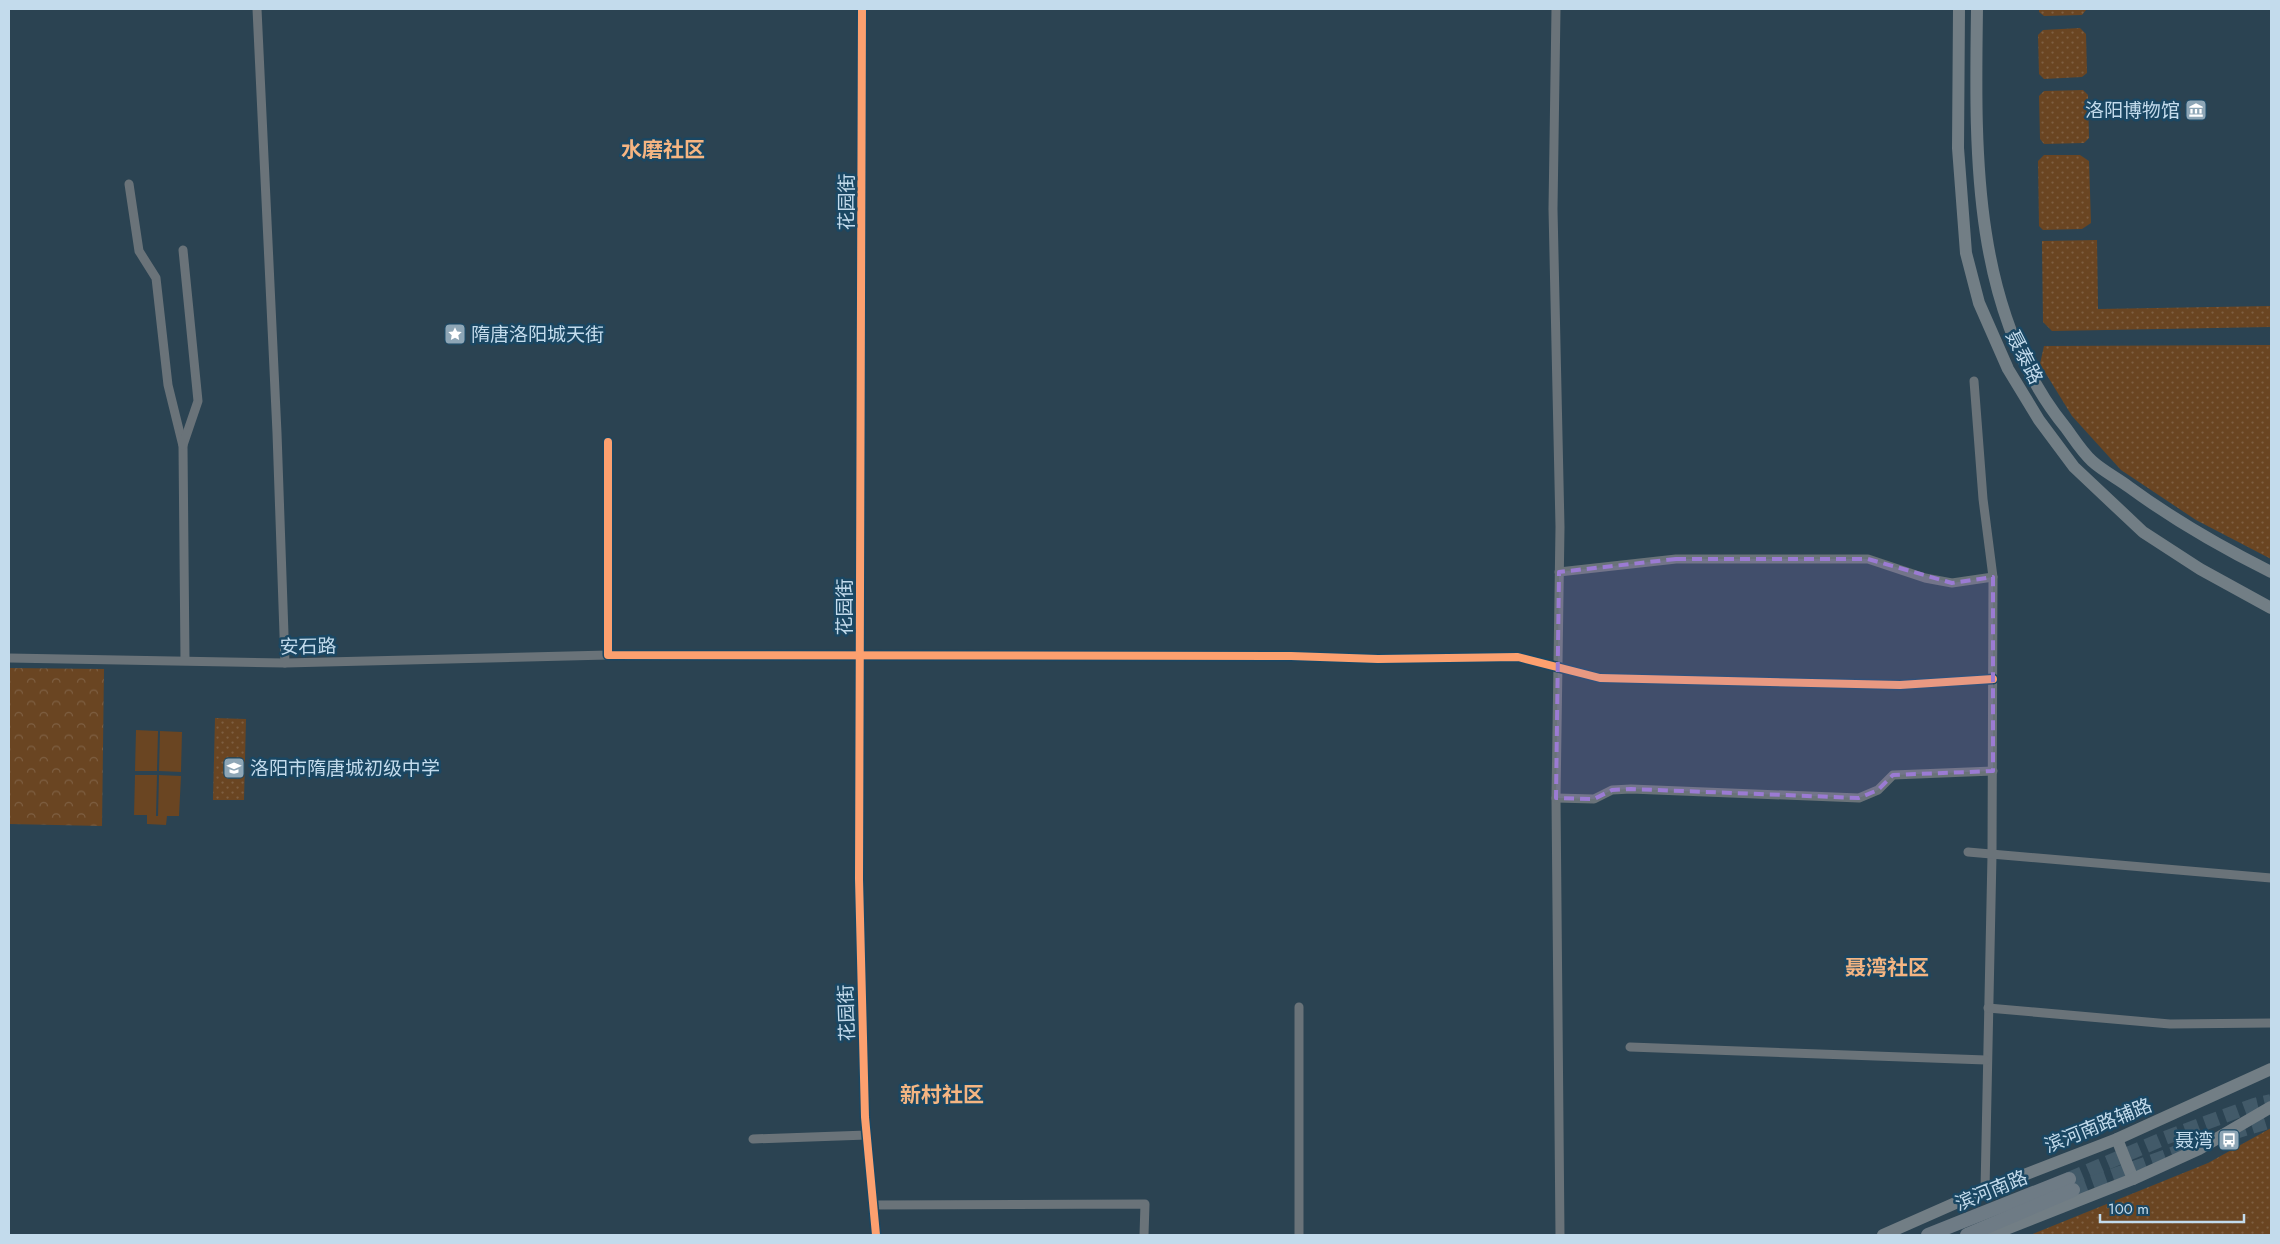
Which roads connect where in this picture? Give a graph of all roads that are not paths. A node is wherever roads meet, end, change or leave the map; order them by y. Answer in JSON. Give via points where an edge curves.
{"nodes":[{"id":1,"x":257,"y":9,"type":"edge"},
{"id":2,"x":862,"y":9,"type":"edge"},
{"id":3,"x":1556,"y":9,"type":"edge"},
{"id":4,"x":1958,"y":9,"type":"edge"},
{"id":5,"x":1977,"y":9,"type":"edge"},
{"id":6,"x":129,"y":184,"type":"dead end"},
{"id":7,"x":183,"y":250,"type":"dead end"},
{"id":8,"x":1974,"y":381,"type":"dead end"},
{"id":9,"x":608,"y":442,"type":"dead end"},
{"id":10,"x":183,"y":446,"type":"junction"},
{"id":11,"x":1559,"y":572,"type":"junction"},
{"id":12,"x":2271,"y":572,"type":"edge"},
{"id":13,"x":1993,"y":577,"type":"junction"},
{"id":14,"x":2271,"y":608,"type":"edge"},
{"id":15,"x":608,"y":655,"type":"junction"},
{"id":16,"x":860,"y":655,"type":"junction"},
{"id":17,"x":9,"y":658,"type":"edge"},
{"id":18,"x":184,"y":660,"type":"junction"},
{"id":19,"x":285,"y":662,"type":"junction"},
{"id":20,"x":1558,"y":665,"type":"junction"},
{"id":21,"x":1993,"y":679,"type":"junction"},
{"id":22,"x":1992,"y":771,"type":"junction"},
{"id":23,"x":1556,"y":798,"type":"junction"},
{"id":24,"x":1968,"y":852,"type":"dead end"},
{"id":25,"x":1992,"y":855,"type":"junction"},
{"id":26,"x":2271,"y":878,"type":"edge"},
{"id":27,"x":1299,"y":1007,"type":"dead end"},
{"id":28,"x":1988,"y":1008,"type":"junction"},
{"id":29,"x":2271,"y":1023,"type":"edge"},
{"id":30,"x":1630,"y":1047,"type":"dead end"},
{"id":31,"x":1986,"y":1060,"type":"junction"},
{"id":32,"x":2271,"y":1069,"type":"edge"},
{"id":33,"x":2271,"y":1108,"type":"edge"},
{"id":34,"x":867,"y":1135,"type":"junction"},
{"id":35,"x":753,"y":1139,"type":"dead end"},
{"id":36,"x":2117,"y":1139,"type":"junction"},
{"id":37,"x":2133,"y":1179,"type":"junction"},
{"id":38,"x":1985,"y":1190,"type":"junction"},
{"id":39,"x":873,"y":1205,"type":"junction"},
{"id":40,"x":876,"y":1235,"type":"edge"},
{"id":41,"x":1144,"y":1235,"type":"edge"},
{"id":42,"x":1299,"y":1235,"type":"edge"},
{"id":43,"x":1560,"y":1235,"type":"edge"},
{"id":44,"x":1883,"y":1235,"type":"edge"},
{"id":45,"x":1928,"y":1235,"type":"edge"},
{"id":46,"x":1967,"y":1235,"type":"edge"},
{"id":47,"x":1991,"y":1235,"type":"edge"}],
"edges":[{"from":1,"to":19,"type":"street"},
{"from":2,"to":16,"type":"street","name":"花园街"},
{"from":3,"to":11,"type":"street","via":[[1553,209]]},
{"from":4,"to":14,"type":"main road","name":"聂泰路","via":[[1958,148],[1966,253],[1979,303],[2008,369],[2039,420],[2074,467],[2143,532],[2200,569]]},
{"from":5,"to":12,"type":"main road","name":"聂泰路","via":[[1976,90],[1983,218],[2002,308],[2021,358],[2050,409],[2091,460],[2166,514]]},
{"from":6,"to":10,"type":"street","via":[[139,251],[156,278],[168,385]]},
{"from":7,"to":10,"type":"street","via":[[198,401]]},
{"from":8,"to":13,"type":"street"},
{"from":9,"to":15,"type":"street"},
{"from":10,"to":18,"type":"street"},
{"from":11,"to":13,"type":"street","via":[[1676,559],[1868,559],[1925,578],[1952,583]]},
{"from":11,"to":20,"type":"street"},
{"from":13,"to":21,"type":"street"},
{"from":15,"to":16,"type":"street","name":"安石路"},
{"from":15,"to":19,"type":"street","name":"安石路"},
{"from":16,"to":20,"type":"street","name":"安石路","via":[[1291,656],[1378,660],[1518,656]]},
{"from":16,"to":34,"type":"street","name":"花园街","via":[[859,879]]},
{"from":17,"to":18,"type":"street","name":"安石路"},
{"from":18,"to":19,"type":"street","name":"安石路"},
{"from":20,"to":21,"type":"street","name":"安石路","via":[[1600,678],[1900,685]]},
{"from":20,"to":23,"type":"street"},
{"from":21,"to":22,"type":"street"},
{"from":22,"to":23,"type":"street","via":[[1893,775],[1878,790],[1859,798],[1631,789],[1612,790],[1594,799]]},
{"from":22,"to":25,"type":"street"},
{"from":23,"to":43,"type":"street"},
{"from":24,"to":25,"type":"street"},
{"from":25,"to":26,"type":"street"},
{"from":25,"to":28,"type":"street"},
{"from":27,"to":42,"type":"street"},
{"from":28,"to":29,"type":"street","via":[[2170,1024]]},
{"from":28,"to":31,"type":"street"},
{"from":30,"to":31,"type":"street"},
{"from":31,"to":38,"type":"street"},
{"from":32,"to":36,"type":"main road","name":"滨河南路辅路"},
{"from":33,"to":37,"type":"main road","via":[[2199,1149]]},
{"from":34,"to":35,"type":"street"},
{"from":34,"to":39,"type":"street","name":"花园街"},
{"from":36,"to":37,"type":"main road"},
{"from":36,"to":38,"type":"main road","name":"滨河南路辅路"},
{"from":37,"to":47,"type":"main road"},
{"from":38,"to":44,"type":"main road","name":"滨河南路辅路"},
{"from":39,"to":40,"type":"street","name":"花园街"},
{"from":39,"to":41,"type":"street","via":[[1145,1204]]},
{"from":45,"to":46,"type":"main road","name":"滨河南路","via":[[2071,1185]]}]}
